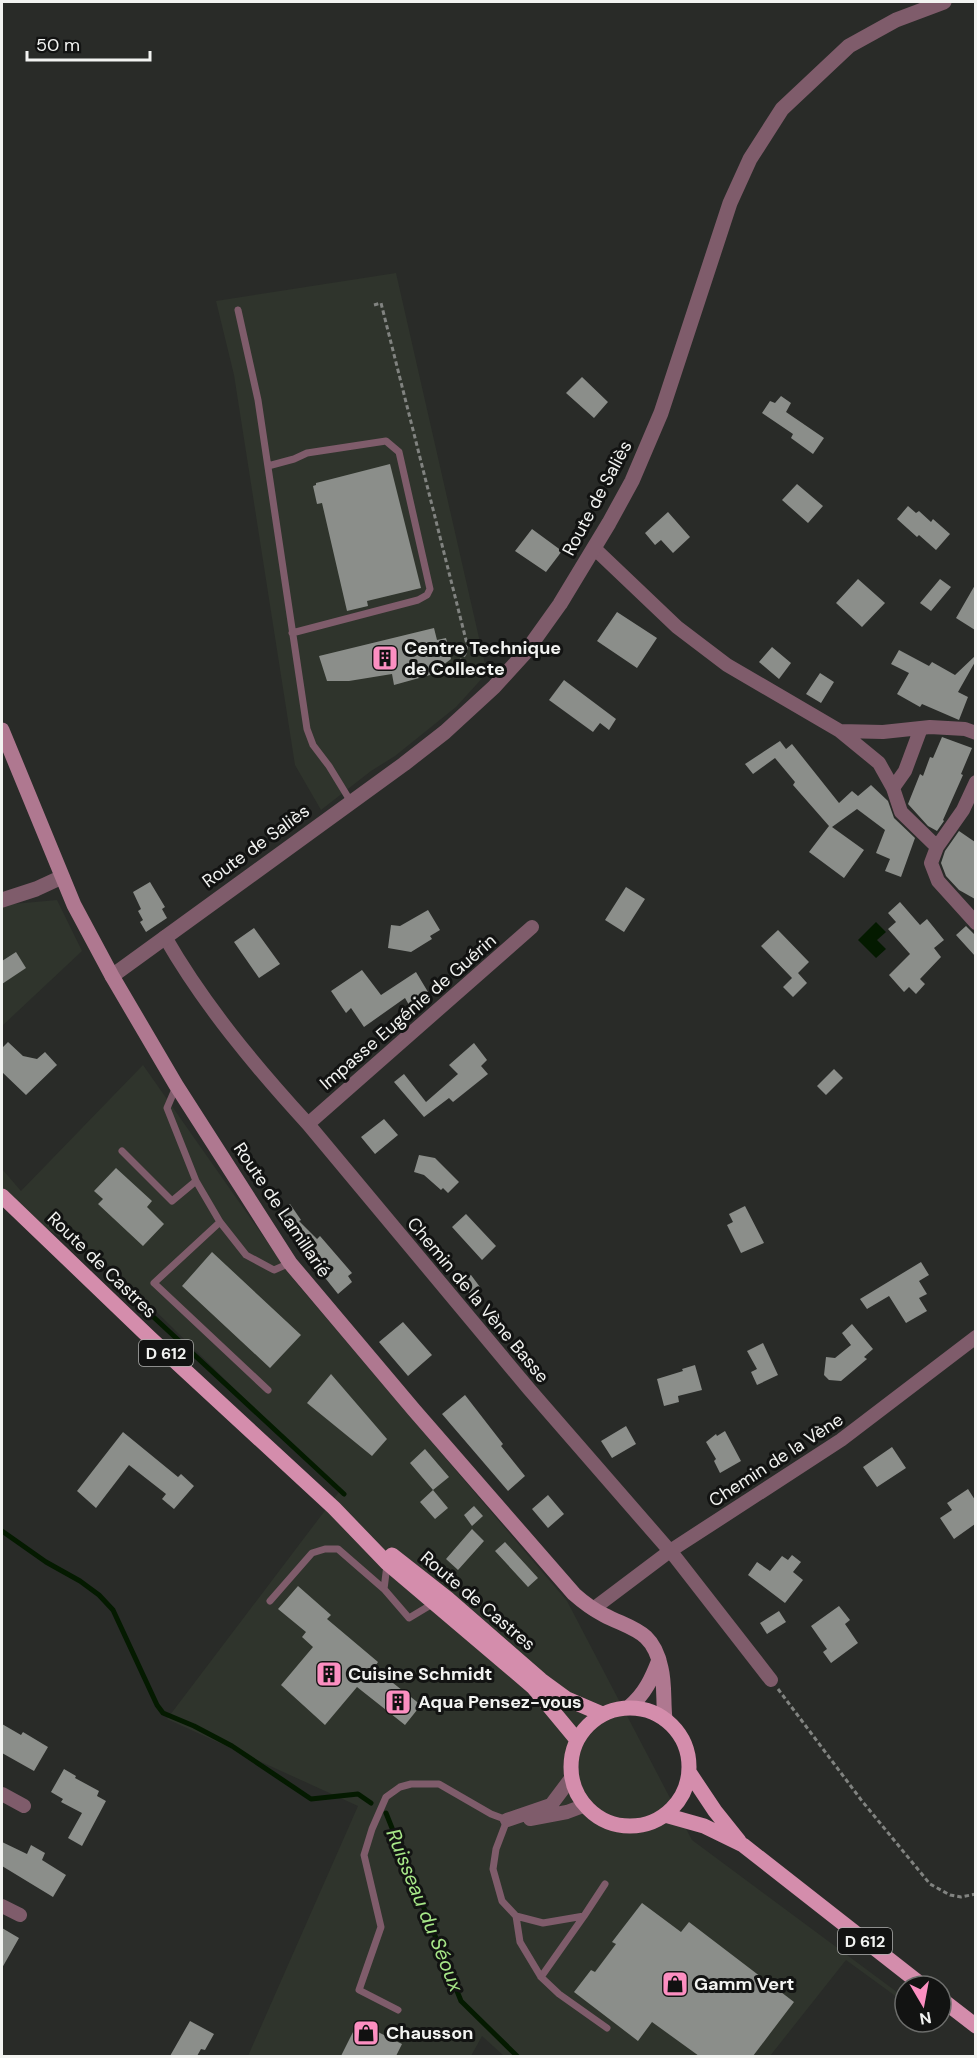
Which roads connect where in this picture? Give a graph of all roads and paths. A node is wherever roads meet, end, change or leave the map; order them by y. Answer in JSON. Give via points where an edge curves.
{"nodes":[{"id":1,"x":944,"y":2,"type":"edge"},
{"id":2,"x":374,"y":306,"type":"dead end"},
{"id":3,"x":237,"y":310,"type":"dead end"},
{"id":4,"x":268,"y":466,"type":"junction"},
{"id":5,"x":594,"y":548,"type":"junction"},
{"id":6,"x":292,"y":633,"type":"junction"},
{"id":7,"x":458,"y":665,"type":"dead end"},
{"id":8,"x":921,"y":728,"type":"junction"},
{"id":9,"x":2,"y":730,"type":"edge"},
{"id":10,"x":840,"y":731,"type":"junction"},
{"id":11,"x":975,"y":734,"type":"edge"},
{"id":12,"x":975,"y":782,"type":"edge"},
{"id":13,"x":893,"y":788,"type":"junction"},
{"id":14,"x":351,"y":802,"type":"junction"},
{"id":15,"x":969,"y":812,"type":"edge"},
{"id":16,"x":937,"y":847,"type":"junction"},
{"id":17,"x":62,"y":877,"type":"junction"},
{"id":18,"x":2,"y":900,"type":"edge"},
{"id":19,"x":975,"y":923,"type":"edge"},
{"id":20,"x":532,"y":927,"type":"dead end"},
{"id":21,"x":165,"y":937,"type":"junction"},
{"id":22,"x":112,"y":976,"type":"junction"},
{"id":23,"x":176,"y":1085,"type":"junction"},
{"id":24,"x":308,"y":1124,"type":"junction"},
{"id":25,"x":122,"y":1151,"type":"dead end"},
{"id":26,"x":196,"y":1181,"type":"junction"},
{"id":27,"x":2,"y":1196,"type":"edge"},
{"id":28,"x":220,"y":1222,"type":"junction"},
{"id":29,"x":290,"y":1263,"type":"junction"},
{"id":30,"x":975,"y":1337,"type":"edge"},
{"id":31,"x":268,"y":1390,"type":"dead end"},
{"id":32,"x":334,"y":1508,"type":"junction"},
{"id":33,"x":670,"y":1551,"type":"junction"},
{"id":34,"x":387,"y":1563,"type":"junction"},
{"id":35,"x":384,"y":1589,"type":"junction"},
{"id":36,"x":270,"y":1601,"type":"dead end"},
{"id":37,"x":434,"y":1603,"type":"junction"},
{"id":38,"x":593,"y":1609,"type":"junction"},
{"id":39,"x":659,"y":1660,"type":"junction"},
{"id":40,"x":771,"y":1680,"type":"joint"},
{"id":41,"x":629,"y":1707,"type":"junction"},
{"id":42,"x":602,"y":1714,"type":"junction"},
{"id":43,"x":665,"y":1719,"type":"junction"},
{"id":44,"x":577,"y":1740,"type":"junction"},
{"id":45,"x":689,"y":1772,"type":"junction"},
{"id":46,"x":572,"y":1777,"type":"junction"},
{"id":47,"x":2,"y":1794,"type":"edge"},
{"id":48,"x":24,"y":1806,"type":"dead end"},
{"id":49,"x":583,"y":1806,"type":"junction"},
{"id":50,"x":665,"y":1815,"type":"junction"},
{"id":51,"x":507,"y":1820,"type":"junction"},
{"id":52,"x":742,"y":1845,"type":"junction"},
{"id":53,"x":604,"y":1884,"type":"dead end"},
{"id":54,"x":975,"y":1894,"type":"edge"},
{"id":55,"x":2,"y":1906,"type":"edge"},
{"id":56,"x":20,"y":1915,"type":"dead end"},
{"id":57,"x":516,"y":1916,"type":"junction"},
{"id":58,"x":584,"y":1916,"type":"junction"},
{"id":59,"x":908,"y":1974,"type":"edge"},
{"id":60,"x":541,"y":1977,"type":"junction"},
{"id":61,"x":953,"y":2009,"type":"edge"},
{"id":62,"x":398,"y":2010,"type":"dead end"},
{"id":63,"x":975,"y":2026,"type":"edge"},
{"id":64,"x":607,"y":2028,"type":"dead end"}],
"edges":[{"from":1,"to":5,"type":"street","name":"Route de Saliès","via":[[896,20],[849,46],[782,109],[750,159],[730,203],[661,413],[632,480]]},
{"from":2,"to":7,"type":"path","via":[[381,303],[467,644]]},
{"from":3,"to":4,"type":"lane","via":[[258,400]]},
{"from":4,"to":6,"type":"lane"},
{"from":4,"to":6,"type":"lane","via":[[307,453],[386,441],[399,452],[430,589],[418,600]]},
{"from":5,"to":10,"type":"street","via":[[677,627],[727,665]]},
{"from":5,"to":14,"type":"street","name":"Route de Saliès","via":[[544,627],[494,687],[445,732]]},
{"from":6,"to":14,"type":"lane","via":[[307,729],[313,745]]},
{"from":8,"to":10,"type":"street"},
{"from":8,"to":11,"type":"street","via":[[964,729]]},
{"from":8,"to":13,"type":"street","via":[[905,771]]},
{"from":9,"to":17,"type":"main road","name":"Route de Lamillarié"},
{"from":10,"to":13,"type":"street","via":[[879,763]]},
{"from":12,"to":15,"type":"street"},
{"from":13,"to":16,"type":"street","via":[[901,812]]},
{"from":14,"to":21,"type":"street","name":"Route de Saliès"},
{"from":15,"to":16,"type":"street"},
{"from":16,"to":19,"type":"street","via":[[931,863],[938,881]]},
{"from":17,"to":18,"type":"street"},
{"from":17,"to":22,"type":"main road","name":"Route de Lamillarié"},
{"from":20,"to":24,"type":"street","name":"Impasse Eugénie de Guérin"},
{"from":21,"to":22,"type":"street","name":"Route de Saliès"},
{"from":21,"to":24,"type":"street","name":"Chemin de la Vène Basse","via":[[216,1014]]},
{"from":22,"to":23,"type":"main road","name":"Route de Lamillarié"},
{"from":23,"to":26,"type":"lane","via":[[167,1108]]},
{"from":23,"to":29,"type":"main road","name":"Route de Lamillarié"},
{"from":24,"to":33,"type":"street","name":"Chemin de la Vène Basse"},
{"from":25,"to":26,"type":"lane","via":[[172,1201]]},
{"from":26,"to":28,"type":"lane"},
{"from":27,"to":32,"type":"main road","name":"Route de Castres","number":"D 612"},
{"from":28,"to":29,"type":"lane","via":[[246,1256],[274,1270]]},
{"from":28,"to":31,"type":"lane","via":[[154,1283]]},
{"from":29,"to":38,"type":"main road","name":"Route de Lamillarié","via":[[539,1555]]},
{"from":30,"to":33,"type":"street","name":"Chemin de la Vène","via":[[841,1440]]},
{"from":32,"to":34,"type":"main road","name":"Route de Castres","number":"D 612"},
{"from":32,"to":42,"type":"main road","name":"Route de Castres","number":"D 612","via":[[541,1680],[567,1699]]},
{"from":33,"to":38,"type":"street","name":"Chemin de la Vène"},
{"from":33,"to":40,"type":"street","name":"Chemin de la Vène Basse"},
{"from":34,"to":35,"type":"lane"},
{"from":34,"to":37,"type":"main road","name":"Route de Castres","number":"D 612"},
{"from":35,"to":36,"type":"lane","via":[[338,1549],[325,1549],[312,1553]]},
{"from":35,"to":37,"type":"lane","via":[[409,1618]]},
{"from":37,"to":44,"type":"main road","name":"Route de Castres","number":"D 612","via":[[533,1687]]},
{"from":38,"to":39,"type":"main road","name":"Route de Lamillarié","via":[[644,1634]]},
{"from":39,"to":41,"type":"main road","via":[[648,1685]]},
{"from":39,"to":43,"type":"main road"},
{"from":40,"to":54,"type":"path","via":[[930,1884],[950,1895]]},
{"from":41,"to":42,"type":"main road"},
{"from":41,"to":43,"type":"main road"},
{"from":42,"to":44,"type":"main road"},
{"from":43,"to":45,"type":"main road","via":[[685,1744]]},
{"from":44,"to":46,"type":"main road"},
{"from":45,"to":50,"type":"main road","via":[[685,1789]]},
{"from":45,"to":52,"type":"main road","number":"D 612"},
{"from":46,"to":49,"type":"main road"},
{"from":46,"to":51,"type":"street","via":[[551,1805]]},
{"from":47,"to":48,"type":"street"},
{"from":49,"to":50,"type":"main road","via":[[596,1818],[631,1827],[649,1824]]},
{"from":49,"to":51,"type":"street","via":[[567,1812]]},
{"from":50,"to":52,"type":"main road","number":"D 612","via":[[704,1826]]},
{"from":51,"to":57,"type":"lane","via":[[493,1869],[502,1900]]},
{"from":51,"to":62,"type":"lane","via":[[439,1784],[411,1784],[386,1797],[364,1855],[381,1928],[359,1990]]},
{"from":52,"to":59,"type":"main road","number":"D 612"},
{"from":53,"to":58,"type":"lane"},
{"from":55,"to":56,"type":"street"},
{"from":57,"to":58,"type":"lane","via":[[543,1923]]},
{"from":57,"to":60,"type":"lane","via":[[520,1942]]},
{"from":58,"to":60,"type":"lane"},
{"from":60,"to":64,"type":"lane"},
{"from":61,"to":63,"type":"main road"}]}
